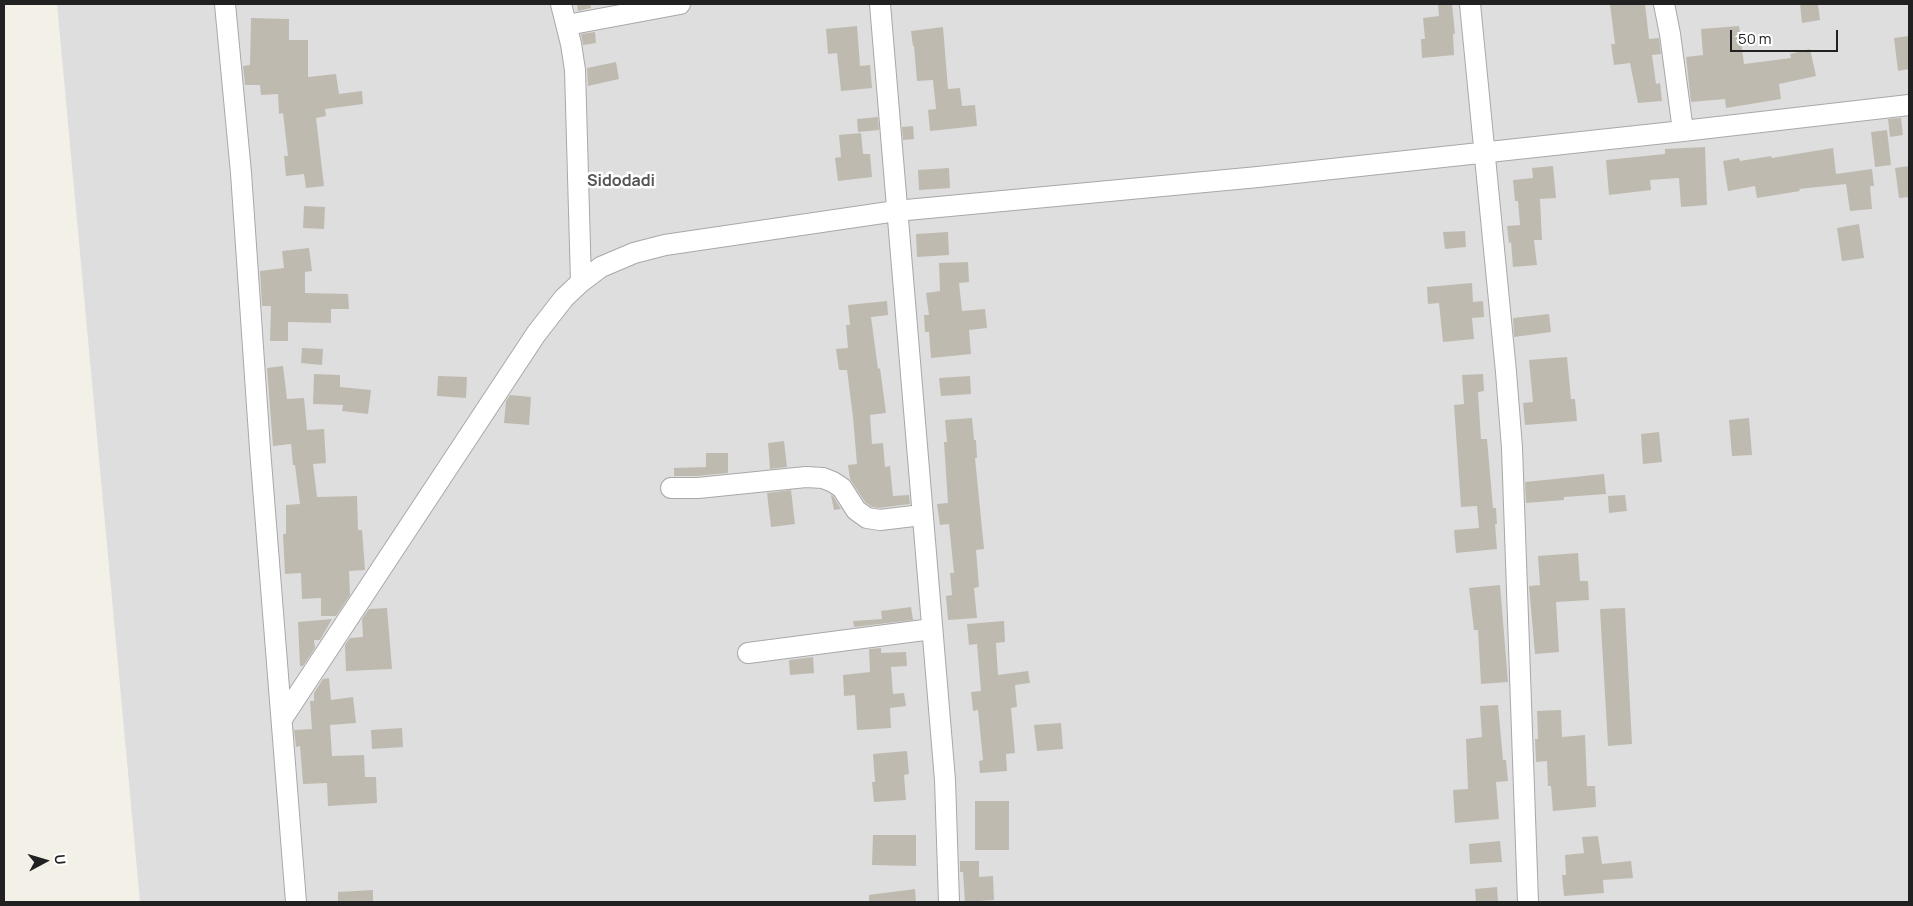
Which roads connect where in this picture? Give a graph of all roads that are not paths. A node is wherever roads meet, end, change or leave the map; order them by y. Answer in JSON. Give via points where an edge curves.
{"nodes":[{"id":1,"x":225,"y":4,"type":"edge"},
{"id":2,"x":561,"y":4,"type":"edge"},
{"id":3,"x":680,"y":4,"type":"edge"},
{"id":4,"x":880,"y":4,"type":"edge"},
{"id":5,"x":1470,"y":4,"type":"edge"},
{"id":6,"x":1664,"y":4,"type":"edge"},
{"id":7,"x":566,"y":25,"type":"junction"},
{"id":8,"x":1909,"y":104,"type":"edge"},
{"id":9,"x":1683,"y":131,"type":"junction"},
{"id":10,"x":1484,"y":153,"type":"junction"},
{"id":11,"x":896,"y":211,"type":"junction"},
{"id":12,"x":581,"y":282,"type":"junction"},
{"id":13,"x":671,"y":488,"type":"dead end"},
{"id":14,"x":922,"y":515,"type":"junction"},
{"id":15,"x":932,"y":629,"type":"junction"},
{"id":16,"x":748,"y":653,"type":"dead end"},
{"id":17,"x":282,"y":719,"type":"junction"},
{"id":18,"x":296,"y":902,"type":"edge"},
{"id":19,"x":949,"y":902,"type":"edge"},
{"id":20,"x":1528,"y":902,"type":"edge"}],
"edges":[{"from":1,"to":17,"type":"street","via":[[241,172]]},
{"from":2,"to":7,"type":"street"},
{"from":3,"to":7,"type":"street"},
{"from":4,"to":11,"type":"street"},
{"from":5,"to":10,"type":"street"},
{"from":6,"to":9,"type":"street"},
{"from":7,"to":12,"type":"street","via":[[576,86]]},
{"from":8,"to":9,"type":"street"},
{"from":9,"to":10,"type":"street"},
{"from":10,"to":11,"type":"street"},
{"from":10,"to":20,"type":"street","via":[[1512,448]]},
{"from":11,"to":12,"type":"street","via":[[665,245],[634,253],[601,267]]},
{"from":11,"to":14,"type":"street"},
{"from":12,"to":17,"type":"street","via":[[536,334]]},
{"from":13,"to":14,"type":"street","via":[[823,478],[842,488],[856,510],[867,518],[880,520]]},
{"from":14,"to":15,"type":"street"},
{"from":15,"to":16,"type":"street"},
{"from":15,"to":19,"type":"street","via":[[945,780]]},
{"from":17,"to":18,"type":"street"}]}
